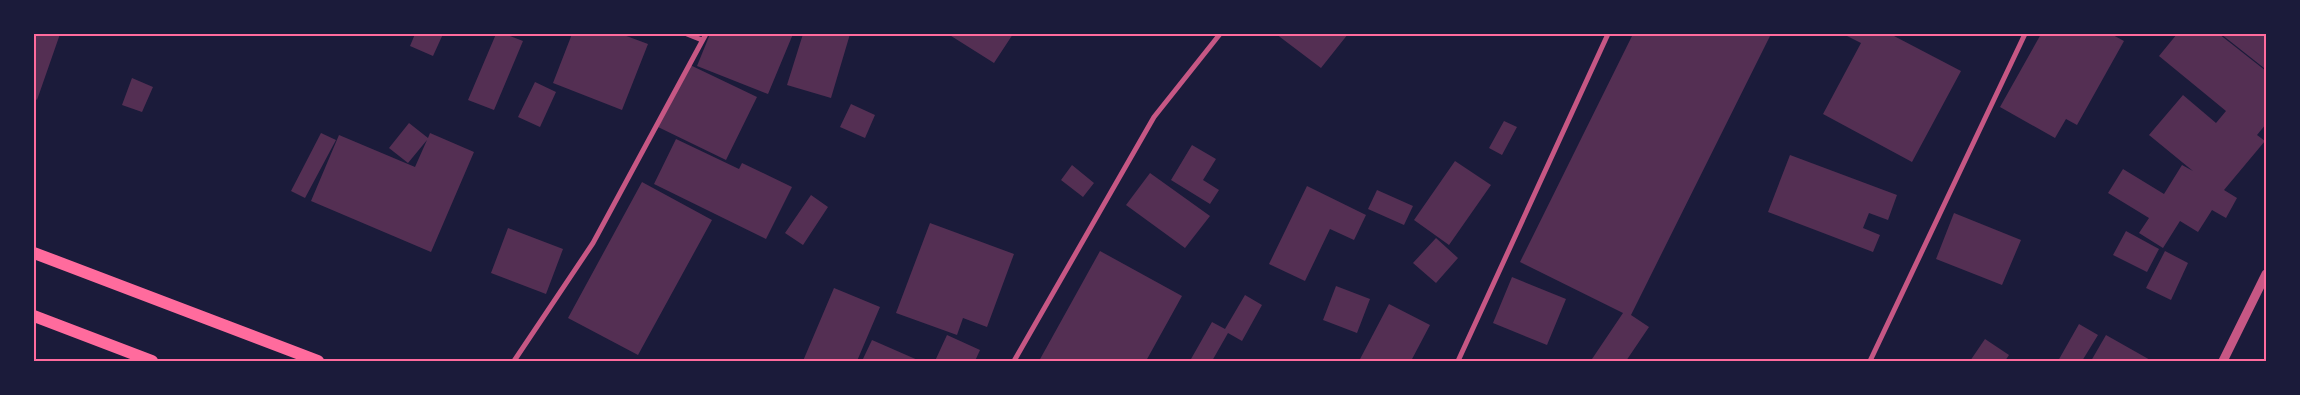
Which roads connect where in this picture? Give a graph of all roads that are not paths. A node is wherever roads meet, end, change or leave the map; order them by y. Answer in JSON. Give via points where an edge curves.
{"nodes":[{"id":1,"x":687,"y":34,"type":"edge"},
{"id":2,"x":706,"y":34,"type":"edge"},
{"id":3,"x":1220,"y":34,"type":"edge"},
{"id":4,"x":1608,"y":34,"type":"edge"},
{"id":5,"x":2025,"y":34,"type":"edge"},
{"id":6,"x":702,"y":40,"type":"junction"},
{"id":7,"x":34,"y":253,"type":"edge"},
{"id":8,"x":2266,"y":274,"type":"edge"},
{"id":9,"x":34,"y":316,"type":"edge"},
{"id":10,"x":152,"y":361,"type":"edge"},
{"id":11,"x":318,"y":361,"type":"edge"},
{"id":12,"x":514,"y":361,"type":"edge"},
{"id":13,"x":1014,"y":361,"type":"edge"},
{"id":14,"x":1458,"y":361,"type":"edge"},
{"id":15,"x":1870,"y":361,"type":"edge"},
{"id":16,"x":2223,"y":361,"type":"edge"}],
"edges":[{"from":1,"to":6,"type":"street"},
{"from":2,"to":6,"type":"street"},
{"from":3,"to":13,"type":"street","via":[[1154,117]]},
{"from":4,"to":14,"type":"street"},
{"from":5,"to":15,"type":"street"},
{"from":6,"to":12,"type":"street","via":[[593,243]]},
{"from":7,"to":11,"type":"main road"},
{"from":8,"to":16,"type":"street"},
{"from":9,"to":10,"type":"main road"}]}
